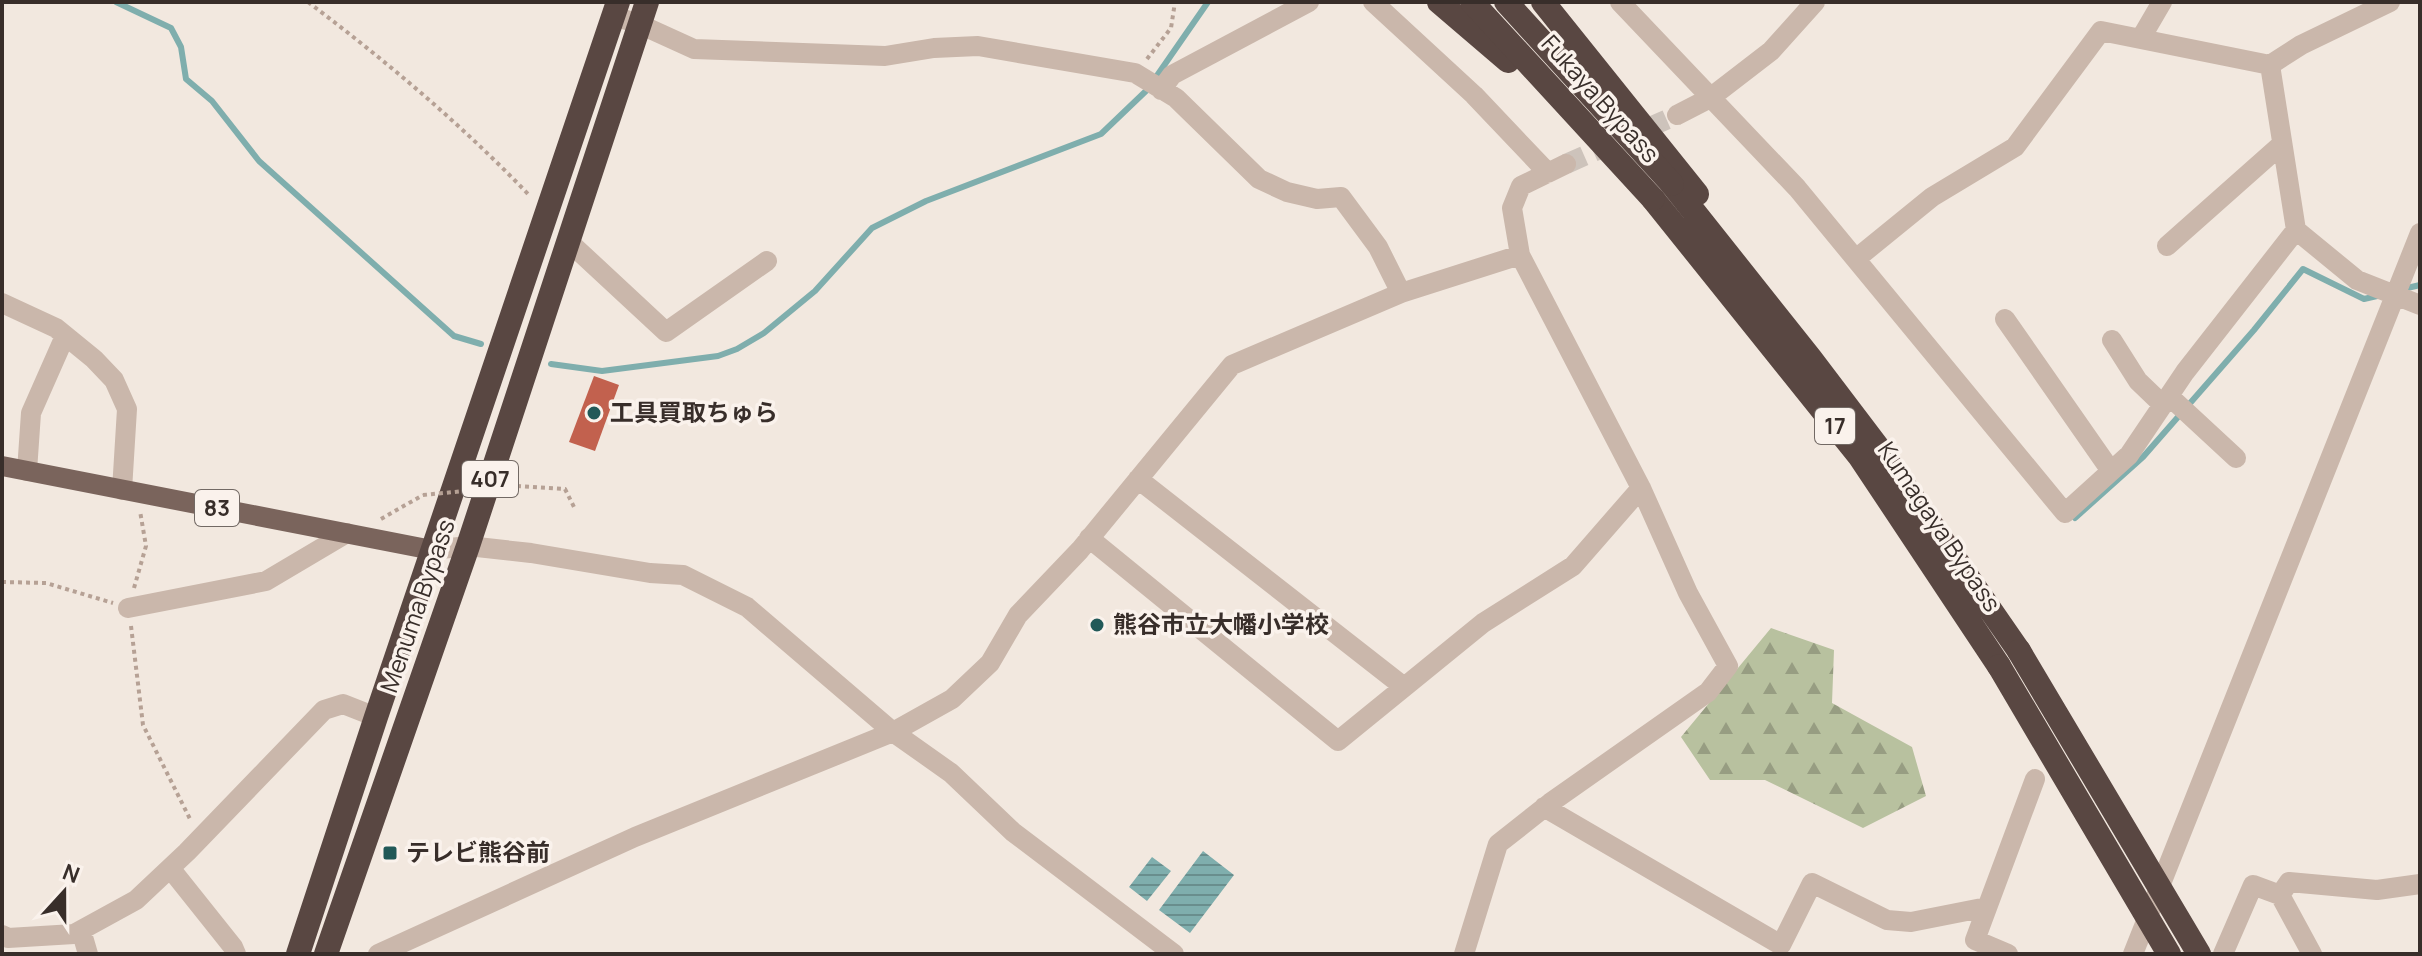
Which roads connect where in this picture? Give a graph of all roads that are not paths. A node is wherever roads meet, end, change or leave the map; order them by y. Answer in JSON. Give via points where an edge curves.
{"nodes":[{"id":1,"x":1309,"y":2,"type":"edge"},
{"id":2,"x":1373,"y":2,"type":"edge"},
{"id":3,"x":1439,"y":2,"type":"edge"},
{"id":4,"x":1472,"y":2,"type":"edge"},
{"id":5,"x":1506,"y":2,"type":"edge"},
{"id":6,"x":1543,"y":2,"type":"edge"},
{"id":7,"x":1620,"y":2,"type":"edge"},
{"id":8,"x":1815,"y":2,"type":"edge"},
{"id":9,"x":2162,"y":2,"type":"edge"},
{"id":10,"x":2390,"y":2,"type":"edge"},
{"id":11,"x":616,"y":9,"type":"edge"},
{"id":12,"x":643,"y":13,"type":"edge"},
{"id":13,"x":2141,"y":38,"type":"junction"},
{"id":14,"x":2270,"y":65,"type":"junction"},
{"id":15,"x":1160,"y":89,"type":"junction"},
{"id":16,"x":1710,"y":98,"type":"junction"},
{"id":17,"x":1677,"y":115,"type":"tunnel mouth"},
{"id":18,"x":2282,"y":144,"type":"junction"},
{"id":19,"x":1662,"y":192,"type":"junction"},
{"id":20,"x":2296,"y":230,"type":"junction"},
{"id":21,"x":2420,"y":233,"type":"edge"},
{"id":22,"x":568,"y":241,"type":"junction"},
{"id":23,"x":2167,"y":246,"type":"dead end"},
{"id":24,"x":1520,"y":255,"type":"junction"},
{"id":25,"x":1857,"y":258,"type":"junction"},
{"id":26,"x":767,"y":261,"type":"dead end"},
{"id":27,"x":1401,"y":293,"type":"junction"},
{"id":28,"x":2395,"y":296,"type":"junction"},
{"id":29,"x":2,"y":303,"type":"edge"},
{"id":30,"x":2420,"y":305,"type":"edge"},
{"id":31,"x":2005,"y":319,"type":"dead end"},
{"id":32,"x":65,"y":336,"type":"junction"},
{"id":33,"x":2112,"y":340,"type":"dead end"},
{"id":34,"x":1811,"y":359,"type":"junction"},
{"id":35,"x":2166,"y":400,"type":"junction"},
{"id":36,"x":2236,"y":458,"type":"dead end"},
{"id":37,"x":2,"y":466,"type":"edge"},
{"id":38,"x":27,"y":471,"type":"junction"},
{"id":39,"x":2111,"y":471,"type":"junction"},
{"id":40,"x":1138,"y":479,"type":"junction"},
{"id":41,"x":1641,"y":488,"type":"junction"},
{"id":42,"x":130,"y":491,"type":"junction"},
{"id":43,"x":347,"y":533,"type":"junction"},
{"id":44,"x":1089,"y":538,"type":"junction"},
{"id":45,"x":468,"y":546,"type":"junction"},
{"id":46,"x":432,"y":550,"type":"junction"},
{"id":47,"x":128,"y":608,"type":"road end"},
{"id":48,"x":1404,"y":687,"type":"junction"},
{"id":49,"x":376,"y":717,"type":"junction"},
{"id":50,"x":893,"y":732,"type":"junction"},
{"id":51,"x":2035,"y":779,"type":"dead end"},
{"id":52,"x":1544,"y":807,"type":"junction"},
{"id":53,"x":170,"y":868,"type":"junction"},
{"id":54,"x":2420,"y":884,"type":"edge"},
{"id":55,"x":2280,"y":895,"type":"junction"},
{"id":56,"x":1987,"y":907,"type":"junction"},
{"id":57,"x":81,"y":930,"type":"junction"},
{"id":58,"x":2,"y":935,"type":"edge"},
{"id":59,"x":88,"y":954,"type":"edge"},
{"id":60,"x":236,"y":954,"type":"edge"},
{"id":61,"x":298,"y":954,"type":"edge"},
{"id":62,"x":326,"y":954,"type":"edge"},
{"id":63,"x":378,"y":954,"type":"edge"},
{"id":64,"x":1174,"y":954,"type":"edge"},
{"id":65,"x":1464,"y":954,"type":"edge"},
{"id":66,"x":2008,"y":954,"type":"edge"},
{"id":67,"x":2133,"y":954,"type":"edge"},
{"id":68,"x":2169,"y":954,"type":"edge"},
{"id":69,"x":2199,"y":954,"type":"edge"},
{"id":70,"x":2223,"y":954,"type":"edge"},
{"id":71,"x":2312,"y":954,"type":"edge"}],
"edges":[{"from":1,"to":15,"type":"street","via":[[1172,75]]},
{"from":2,"to":24,"type":"street","via":[[1557,169],[1521,186],[1512,208]]},
{"from":3,"to":19,"type":"highway","name":"Kumagaya Bypass","number":"17","bridge":true},
{"from":4,"to":19,"type":"highway","name":"Fukaya Bypass","number":"17","bridge":true},
{"from":5,"to":19,"type":"highway","name":"Fukaya Bypass","number":"17","bridge":true},
{"from":6,"to":34,"type":"highway","number":"17","via":[[1768,284]]},
{"from":7,"to":16,"type":"street"},
{"from":8,"to":16,"type":"street","via":[[1771,51]]},
{"from":9,"to":13,"type":"street"},
{"from":10,"to":14,"type":"street"},
{"from":11,"to":12,"type":"street"},
{"from":11,"to":46,"type":"highway","name":"Menuma Bypass","number":"407"},
{"from":12,"to":15,"type":"street","via":[[694,49],[885,56],[978,46],[1137,75]]},
{"from":12,"to":22,"type":"highway","name":"Menuma Bypass","number":"407"},
{"from":13,"to":14,"type":"street"},
{"from":13,"to":25,"type":"street","via":[[2101,31],[2015,147],[1932,197]]},
{"from":14,"to":18,"type":"street"},
{"from":15,"to":27,"type":"street","via":[[1176,98],[1259,179],[1317,199],[1341,197],[1378,247]]},
{"from":16,"to":17,"type":"street"},
{"from":16,"to":25,"type":"street"},
{"from":18,"to":20,"type":"street"},
{"from":18,"to":23,"type":"street"},
{"from":19,"to":34,"type":"highway","name":"Kumagaya Bypass","number":"17"},
{"from":19,"to":68,"type":"highway","name":"Kumagaya Bypass","number":"17","bridge":true,"via":[[1860,457],[1999,666]]},
{"from":20,"to":28,"type":"street","via":[[2357,280]]},
{"from":20,"to":35,"type":"street"},
{"from":21,"to":28,"type":"street"},
{"from":22,"to":26,"type":"street","via":[[666,332]]},
{"from":22,"to":45,"type":"highway","name":"Menuma Bypass","number":"407"},
{"from":24,"to":27,"type":"street"},
{"from":24,"to":41,"type":"street"},
{"from":25,"to":39,"type":"street","via":[[2065,513]]},
{"from":27,"to":40,"type":"street","via":[[1232,365]]},
{"from":28,"to":30,"type":"street"},
{"from":28,"to":67,"type":"street"},
{"from":29,"to":32,"type":"street"},
{"from":31,"to":39,"type":"street"},
{"from":32,"to":38,"type":"street","via":[[31,413]]},
{"from":32,"to":42,"type":"street","via":[[114,380],[127,409]]},
{"from":33,"to":35,"type":"street","via":[[2138,381]]},
{"from":34,"to":69,"type":"highway","name":"Kumagaya Bypass","number":"17","bridge":true,"via":[[2019,651]]},
{"from":35,"to":36,"type":"street"},
{"from":35,"to":39,"type":"street","via":[[2129,455]]},
{"from":37,"to":38,"type":"main road","number":"83"},
{"from":38,"to":42,"type":"main road","number":"83"},
{"from":40,"to":44,"type":"street"},
{"from":40,"to":48,"type":"street"},
{"from":41,"to":48,"type":"street","via":[[1573,566],[1483,623]]},
{"from":41,"to":52,"type":"street","via":[[1728,666],[1708,692]]},
{"from":42,"to":43,"type":"main road","number":"83"},
{"from":43,"to":46,"type":"main road","number":"83"},
{"from":43,"to":47,"type":"street","via":[[266,581]]},
{"from":44,"to":48,"type":"street","via":[[1338,741]]},
{"from":44,"to":50,"type":"street","via":[[1018,615],[990,663],[952,699]]},
{"from":45,"to":46,"type":"street"},
{"from":45,"to":50,"type":"street","via":[[683,575],[747,607]]},
{"from":45,"to":62,"type":"highway","name":"Menuma Bypass","number":"407"},
{"from":46,"to":49,"type":"highway","name":"Menuma Bypass","number":"407"},
{"from":49,"to":53,"type":"street","via":[[343,704],[324,710]]},
{"from":49,"to":61,"type":"highway","name":"Menuma Bypass","number":"407"},
{"from":50,"to":63,"type":"street","via":[[635,837]]},
{"from":50,"to":64,"type":"street","via":[[951,773],[1013,832]]},
{"from":51,"to":56,"type":"street"},
{"from":52,"to":56,"type":"street","via":[[1781,945],[1812,883],[1887,920],[1911,922]]},
{"from":52,"to":65,"type":"street","via":[[1498,844]]},
{"from":53,"to":57,"type":"street","via":[[136,900]]},
{"from":53,"to":60,"type":"street"},
{"from":54,"to":55,"type":"street","via":[[2377,890],[2289,882]]},
{"from":55,"to":70,"type":"street","via":[[2253,885]]},
{"from":55,"to":71,"type":"street"},
{"from":56,"to":66,"type":"street","via":[[1975,940]]},
{"from":57,"to":58,"type":"street"},
{"from":57,"to":59,"type":"street"}]}
